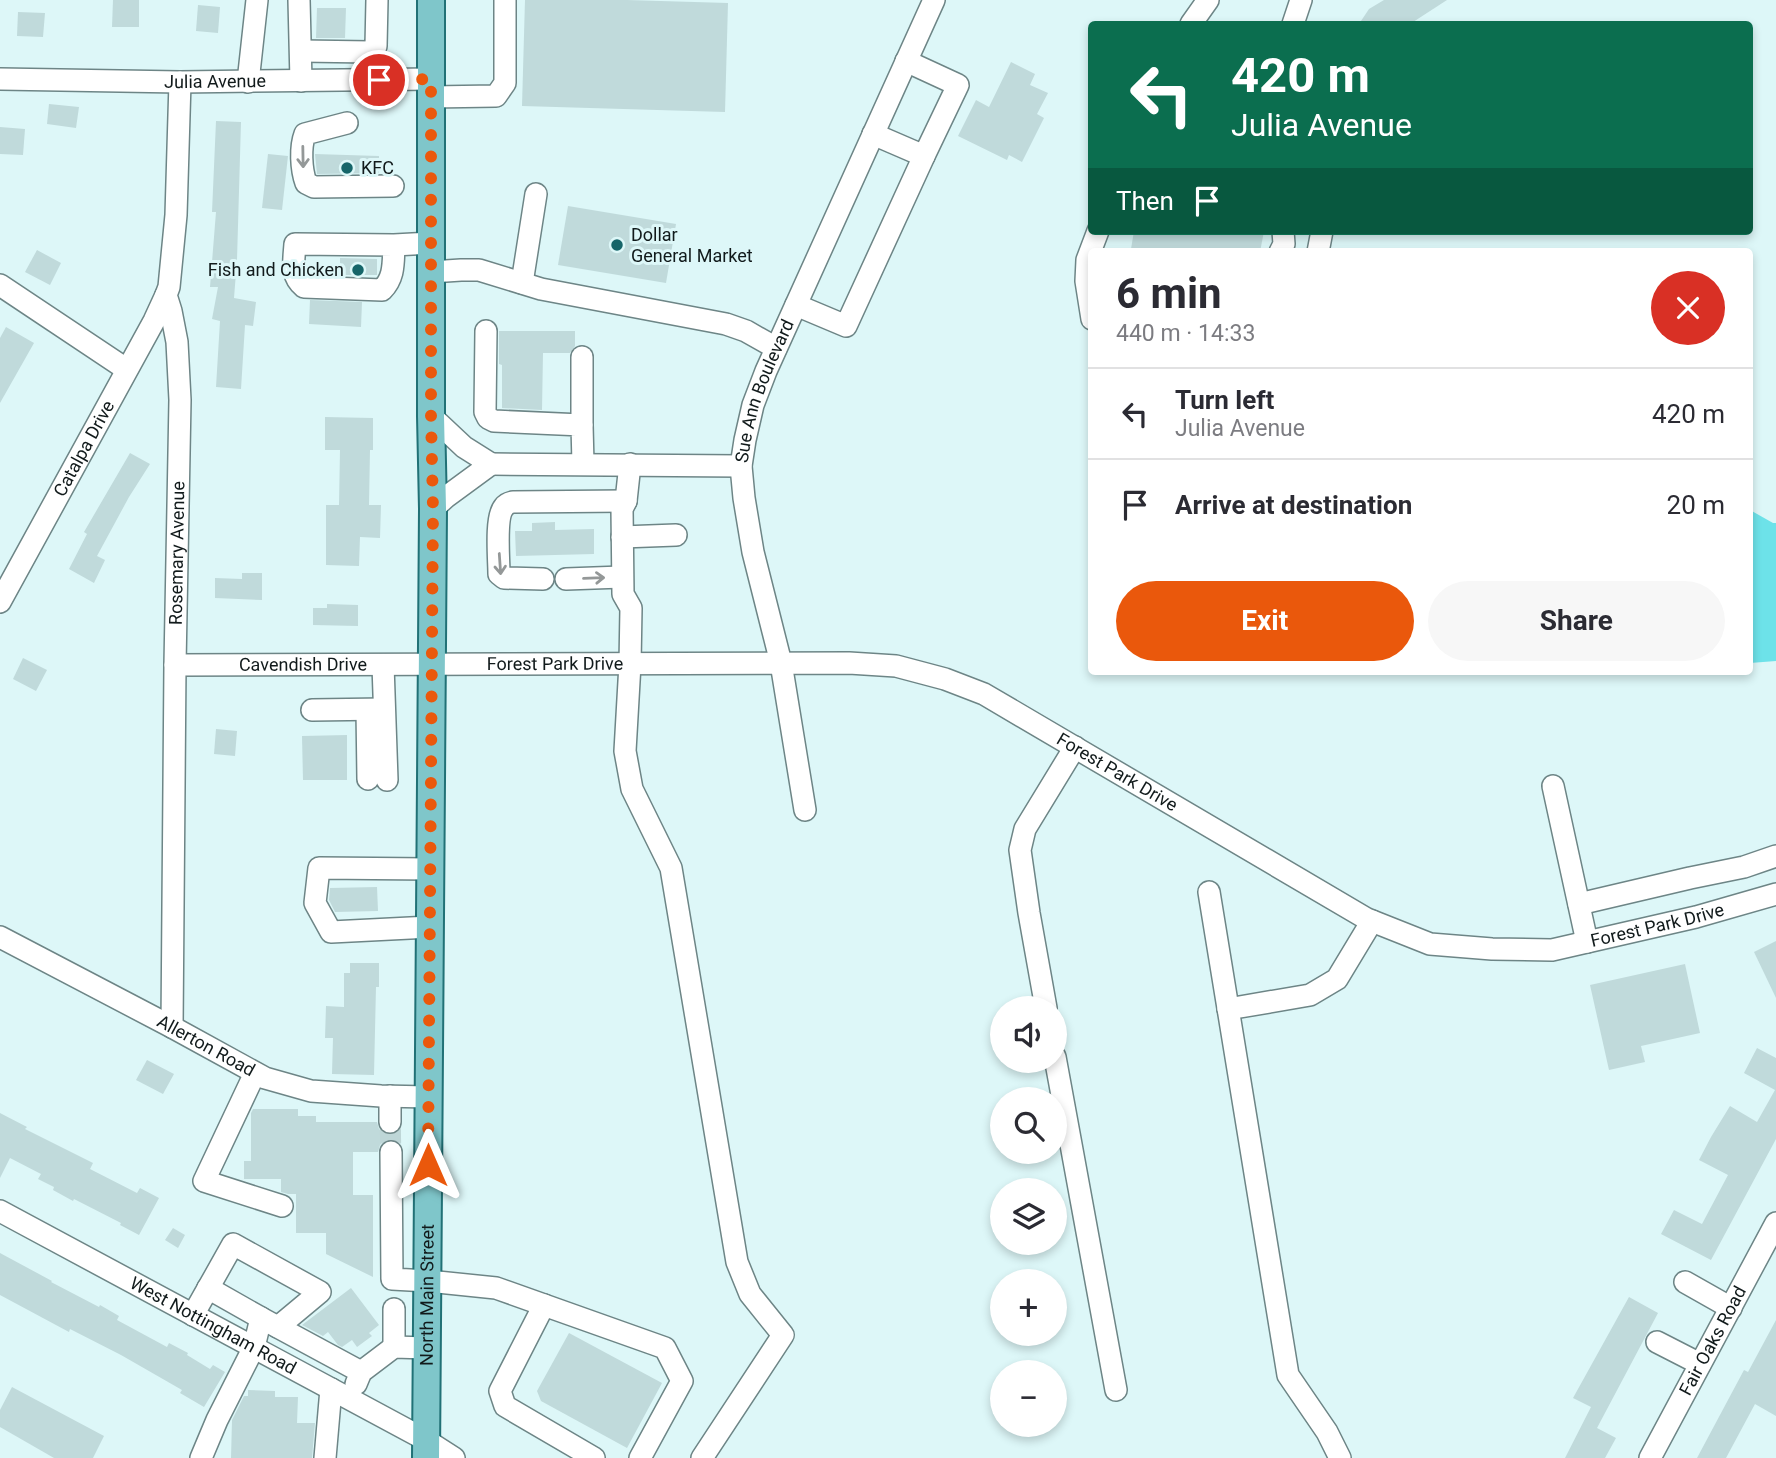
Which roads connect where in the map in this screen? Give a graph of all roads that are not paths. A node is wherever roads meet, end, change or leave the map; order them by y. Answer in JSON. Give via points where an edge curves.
{"nodes":[{"id":1,"x":257,"y":0,"type":"edge"},
{"id":2,"x":299,"y":0,"type":"edge"},
{"id":3,"x":376,"y":0,"type":"edge"},
{"id":4,"x":431,"y":0,"type":"edge"},
{"id":5,"x":505,"y":0,"type":"edge"},
{"id":6,"x":934,"y":0,"type":"edge"},
{"id":7,"x":1208,"y":0,"type":"edge"},
{"id":8,"x":1301,"y":0,"type":"edge"},
{"id":9,"x":1193,"y":21,"type":"edge"},
{"id":10,"x":1294,"y":21,"type":"edge"},
{"id":11,"x":301,"y":51,"type":"junction"},
{"id":12,"x":906,"y":61,"type":"junction"},
{"id":13,"x":0,"y":79,"type":"edge"},
{"id":14,"x":301,"y":81,"type":"junction"},
{"id":15,"x":180,"y":82,"type":"junction"},
{"id":16,"x":248,"y":82,"type":"junction"},
{"id":17,"x":431,"y":88,"type":"junction"},
{"id":18,"x":347,"y":122,"type":"dead end"},
{"id":19,"x":873,"y":134,"type":"junction"},
{"id":20,"x":924,"y":156,"type":"junction"},
{"id":21,"x":393,"y":187,"type":"dead end"},
{"id":22,"x":536,"y":194,"type":"dead end"},
{"id":23,"x":431,"y":243,"type":"junction"},
{"id":24,"x":394,"y":245,"type":"junction"},
{"id":25,"x":431,"y":272,"type":"junction"},
{"id":26,"x":522,"y":284,"type":"junction"},
{"id":27,"x":0,"y":285,"type":"edge"},
{"id":28,"x":166,"y":295,"type":"junction"},
{"id":29,"x":796,"y":305,"type":"junction"},
{"id":30,"x":486,"y":331,"type":"dead end"},
{"id":31,"x":776,"y":348,"type":"junction"},
{"id":32,"x":583,"y":357,"type":"dead end"},
{"id":33,"x":126,"y":369,"type":"junction"},
{"id":34,"x":431,"y":416,"type":"junction"},
{"id":35,"x":582,"y":425,"type":"junction"},
{"id":36,"x":491,"y":464,"type":"junction"},
{"id":37,"x":583,"y":464,"type":"junction"},
{"id":38,"x":630,"y":464,"type":"junction"},
{"id":39,"x":741,"y":466,"type":"junction"},
{"id":40,"x":626,"y":501,"type":"junction"},
{"id":41,"x":433,"y":509,"type":"junction"},
{"id":42,"x":676,"y":535,"type":"dead end"},
{"id":43,"x":622,"y":537,"type":"junction"},
{"id":44,"x":622,"y":577,"type":"junction"},
{"id":45,"x":543,"y":579,"type":"dead end"},
{"id":46,"x":565,"y":579,"type":"dead end"},
{"id":47,"x":0,"y":602,"type":"edge"},
{"id":48,"x":781,"y":663,"type":"junction"},
{"id":49,"x":630,"y":664,"type":"junction"},
{"id":50,"x":175,"y":665,"type":"junction"},
{"id":51,"x":383,"y":665,"type":"junction"},
{"id":52,"x":431,"y":665,"type":"junction"},
{"id":53,"x":376,"y":709,"type":"junction"},
{"id":54,"x":312,"y":710,"type":"dead end"},
{"id":55,"x":1075,"y":747,"type":"junction"},
{"id":56,"x":378,"y":780,"type":"dead end"},
{"id":57,"x":1553,"y":786,"type":"dead end"},
{"id":58,"x":805,"y":810,"type":"dead end"},
{"id":59,"x":1776,"y":856,"type":"edge"},
{"id":60,"x":430,"y":869,"type":"junction"},
{"id":61,"x":1209,"y":892,"type":"dead end"},
{"id":62,"x":1776,"y":894,"type":"edge"},
{"id":63,"x":1579,"y":904,"type":"junction"},
{"id":64,"x":1372,"y":921,"type":"junction"},
{"id":65,"x":429,"y":927,"type":"junction"},
{"id":66,"x":0,"y":937,"type":"edge"},
{"id":67,"x":1587,"y":942,"type":"junction"},
{"id":68,"x":1044,"y":996,"type":"edge"},
{"id":69,"x":1228,"y":1009,"type":"junction"},
{"id":70,"x":172,"y":1027,"type":"junction"},
{"id":71,"x":255,"y":1073,"type":"junction"},
{"id":72,"x":1058,"y":1073,"type":"edge"},
{"id":73,"x":390,"y":1096,"type":"junction"},
{"id":74,"x":429,"y":1097,"type":"junction"},
{"id":75,"x":390,"y":1122,"type":"tunnel mouth"},
{"id":76,"x":428,"y":1165,"type":"junction"},
{"id":77,"x":282,"y":1206,"type":"dead end"},
{"id":78,"x":0,"y":1211,"type":"edge"},
{"id":79,"x":391,"y":1215,"type":"junction"},
{"id":80,"x":428,"y":1215,"type":"junction"},
{"id":81,"x":1776,"y":1223,"type":"edge"},
{"id":82,"x":428,"y":1280,"type":"junction"},
{"id":83,"x":1685,"y":1282,"type":"dead end"},
{"id":84,"x":208,"y":1288,"type":"junction"},
{"id":85,"x":544,"y":1306,"type":"junction"},
{"id":86,"x":394,"y":1308,"type":"dead end"},
{"id":87,"x":1731,"y":1308,"type":"junction"},
{"id":88,"x":193,"y":1315,"type":"junction"},
{"id":89,"x":270,"y":1322,"type":"junction"},
{"id":90,"x":1657,"y":1342,"type":"dead end"},
{"id":91,"x":394,"y":1347,"type":"junction"},
{"id":92,"x":254,"y":1348,"type":"junction"},
{"id":93,"x":428,"y":1348,"type":"junction"},
{"id":94,"x":1700,"y":1364,"type":"junction"},
{"id":95,"x":361,"y":1372,"type":"junction"},
{"id":96,"x":331,"y":1389,"type":"junction"},
{"id":97,"x":1116,"y":1390,"type":"dead end"},
{"id":98,"x":350,"y":1399,"type":"junction"},
{"id":99,"x":426,"y":1449,"type":"edge"},
{"id":100,"x":201,"y":1458,"type":"edge"},
{"id":101,"x":325,"y":1458,"type":"edge"},
{"id":102,"x":454,"y":1458,"type":"edge"},
{"id":103,"x":594,"y":1458,"type":"edge"},
{"id":104,"x":640,"y":1458,"type":"edge"},
{"id":105,"x":702,"y":1458,"type":"edge"},
{"id":106,"x":1340,"y":1458,"type":"edge"},
{"id":107,"x":1650,"y":1458,"type":"edge"}],
"edges":[{"from":1,"to":16,"type":"street"},
{"from":2,"to":11,"type":"street"},
{"from":3,"to":11,"type":"street","via":[[374,50]]},
{"from":4,"to":17,"type":"main road","name":"North Main Street"},
{"from":5,"to":17,"type":"street","name":"Julia Avenue","via":[[505,83],[496,96]]},
{"from":6,"to":12,"type":"street","name":"Sue Ann Boulevard"},
{"from":7,"to":9,"type":"street"},
{"from":8,"to":10,"type":"street"},
{"from":11,"to":14,"type":"street"},
{"from":12,"to":19,"type":"street","name":"Sue Ann Boulevard"},
{"from":12,"to":20,"type":"street","via":[[958,85]]},
{"from":13,"to":15,"type":"street","name":"Julia Avenue"},
{"from":14,"to":16,"type":"street","name":"Julia Avenue"},
{"from":14,"to":17,"type":"street","name":"Julia Avenue"},
{"from":15,"to":16,"type":"street","name":"Julia Avenue"},
{"from":15,"to":28,"type":"street","name":"Rosemary Avenue","via":[[176,215]]},
{"from":17,"to":23,"type":"main road","name":"North Main Street"},
{"from":18,"to":21,"type":"street","one_way":true,"via":[[305,134],[306,183],[314,187]]},
{"from":19,"to":20,"type":"street"},
{"from":19,"to":29,"type":"street","name":"Sue Ann Boulevard"},
{"from":20,"to":29,"type":"street","via":[[846,326]]},
{"from":22,"to":26,"type":"street"},
{"from":23,"to":24,"type":"street"},
{"from":23,"to":25,"type":"main road","name":"North Main Street"},
{"from":24,"to":24,"type":"street","via":[[295,244],[293,271],[304,287],[382,289],[390,283]]},
{"from":25,"to":26,"type":"street","via":[[479,270]]},
{"from":25,"to":34,"type":"main road","name":"North Main Street"},
{"from":26,"to":31,"type":"street","via":[[726,324]]},
{"from":27,"to":33,"type":"street"},
{"from":28,"to":33,"type":"street","name":"Catalpa Drive"},
{"from":28,"to":50,"type":"street","name":"Rosemary Avenue","via":[[177,342],[180,400]]},
{"from":29,"to":31,"type":"street","name":"Sue Ann Boulevard"},
{"from":30,"to":35,"type":"street","via":[[488,418]]},
{"from":31,"to":39,"type":"street","name":"Sue Ann Boulevard","via":[[753,405]]},
{"from":32,"to":35,"type":"street"},
{"from":33,"to":47,"type":"street","name":"Catalpa Drive"},
{"from":34,"to":36,"type":"street","via":[[464,447]]},
{"from":34,"to":41,"type":"main road","name":"North Main Street"},
{"from":35,"to":37,"type":"street"},
{"from":36,"to":37,"type":"street"},
{"from":36,"to":41,"type":"street"},
{"from":37,"to":38,"type":"street"},
{"from":38,"to":39,"type":"street"},
{"from":38,"to":40,"type":"street"},
{"from":39,"to":48,"type":"street","name":"Sue Ann Boulevard","via":[[753,552]]},
{"from":40,"to":43,"type":"street"},
{"from":40,"to":45,"type":"street","one_way":true,"via":[[513,502],[502,508],[499,574]]},
{"from":41,"to":52,"type":"main road","name":"North Main Street"},
{"from":42,"to":43,"type":"street"},
{"from":43,"to":44,"type":"street"},
{"from":46,"to":44,"type":"street","one_way":true},
{"from":44,"to":49,"type":"street","via":[[622,594],[631,608]]},
{"from":48,"to":49,"type":"street","name":"Forest Park Drive"},
{"from":48,"to":55,"type":"street","name":"Forest Park Drive","via":[[896,666],[945,679],[984,694]]},
{"from":48,"to":58,"type":"street","name":"Sue Ann Boulevard"},
{"from":49,"to":52,"type":"street","name":"Forest Park Drive"},
{"from":49,"to":105,"type":"street","via":[[625,751],[632,789],[671,868],[737,1262],[750,1294],[783,1335]]},
{"from":50,"to":51,"type":"street","name":"Cavendish Drive"},
{"from":50,"to":70,"type":"street","name":"Rosemary Avenue"},
{"from":51,"to":52,"type":"street","name":"Cavendish Drive"},
{"from":51,"to":53,"type":"street"},
{"from":52,"to":60,"type":"main road","name":"North Main Street"},
{"from":53,"to":54,"type":"street"},
{"from":53,"to":56,"type":"street"},
{"from":55,"to":64,"type":"street","name":"Forest Park Drive"},
{"from":55,"to":68,"type":"street","via":[[1026,829],[1020,850]]},
{"from":57,"to":63,"type":"street"},
{"from":59,"to":63,"type":"street"},
{"from":60,"to":65,"type":"main road","name":"North Main Street"},
{"from":60,"to":65,"type":"street","via":[[319,868],[315,903],[331,932]]},
{"from":61,"to":69,"type":"street"},
{"from":62,"to":67,"type":"street","name":"Forest Park Drive","via":[[1696,918]]},
{"from":63,"to":67,"type":"street"},
{"from":64,"to":67,"type":"street","name":"Forest Park Drive","via":[[1430,944],[1552,950]]},
{"from":64,"to":69,"type":"street","via":[[1337,979],[1310,995]]},
{"from":65,"to":74,"type":"main road","name":"North Main Street"},
{"from":66,"to":70,"type":"street","name":"Allerton Road"},
{"from":69,"to":106,"type":"street","via":[[1288,1375]]},
{"from":70,"to":71,"type":"street","name":"Allerton Road"},
{"from":71,"to":73,"type":"street","name":"Allerton Road","via":[[311,1091]]},
{"from":71,"to":77,"type":"street","via":[[204,1181]]},
{"from":72,"to":97,"type":"street"},
{"from":73,"to":74,"type":"street","name":"Allerton Road"},
{"from":73,"to":75,"type":"street"},
{"from":74,"to":76,"type":"main road","name":"North Main Street"},
{"from":76,"to":79,"type":"street","via":[[391,1158]]},
{"from":76,"to":80,"type":"main road","name":"North Main Street"},
{"from":78,"to":88,"type":"street","name":"West Nottingham Road"},
{"from":79,"to":80,"type":"street"},
{"from":79,"to":82,"type":"street","via":[[392,1279]]},
{"from":80,"to":82,"type":"main road","name":"North Main Street"},
{"from":81,"to":87,"type":"street","name":"Fair Oaks Road"},
{"from":82,"to":85,"type":"street","via":[[496,1288]]},
{"from":82,"to":93,"type":"main road","name":"North Main Street"},
{"from":83,"to":87,"type":"street"},
{"from":84,"to":88,"type":"street"},
{"from":84,"to":89,"type":"street"},
{"from":84,"to":89,"type":"street","via":[[233,1244],[320,1292]]},
{"from":85,"to":103,"type":"street","via":[[500,1391],[505,1406]]},
{"from":85,"to":104,"type":"street","via":[[665,1348],[682,1381]]},
{"from":86,"to":91,"type":"street"},
{"from":87,"to":94,"type":"street","name":"Fair Oaks Road"},
{"from":88,"to":92,"type":"street","name":"West Nottingham Road"},
{"from":89,"to":92,"type":"street"},
{"from":89,"to":95,"type":"street"},
{"from":90,"to":94,"type":"street"},
{"from":91,"to":93,"type":"street"},
{"from":91,"to":95,"type":"street"},
{"from":92,"to":96,"type":"street","name":"West Nottingham Road"},
{"from":92,"to":100,"type":"street"},
{"from":93,"to":99,"type":"main road","name":"North Main Street"},
{"from":94,"to":107,"type":"street","name":"Fair Oaks Road"},
{"from":95,"to":98,"type":"street"},
{"from":96,"to":98,"type":"street","name":"West Nottingham Road"},
{"from":96,"to":101,"type":"street"},
{"from":98,"to":99,"type":"street","name":"West Nottingham Road"},
{"from":99,"to":102,"type":"street","name":"West Nottingham Road"}]}
